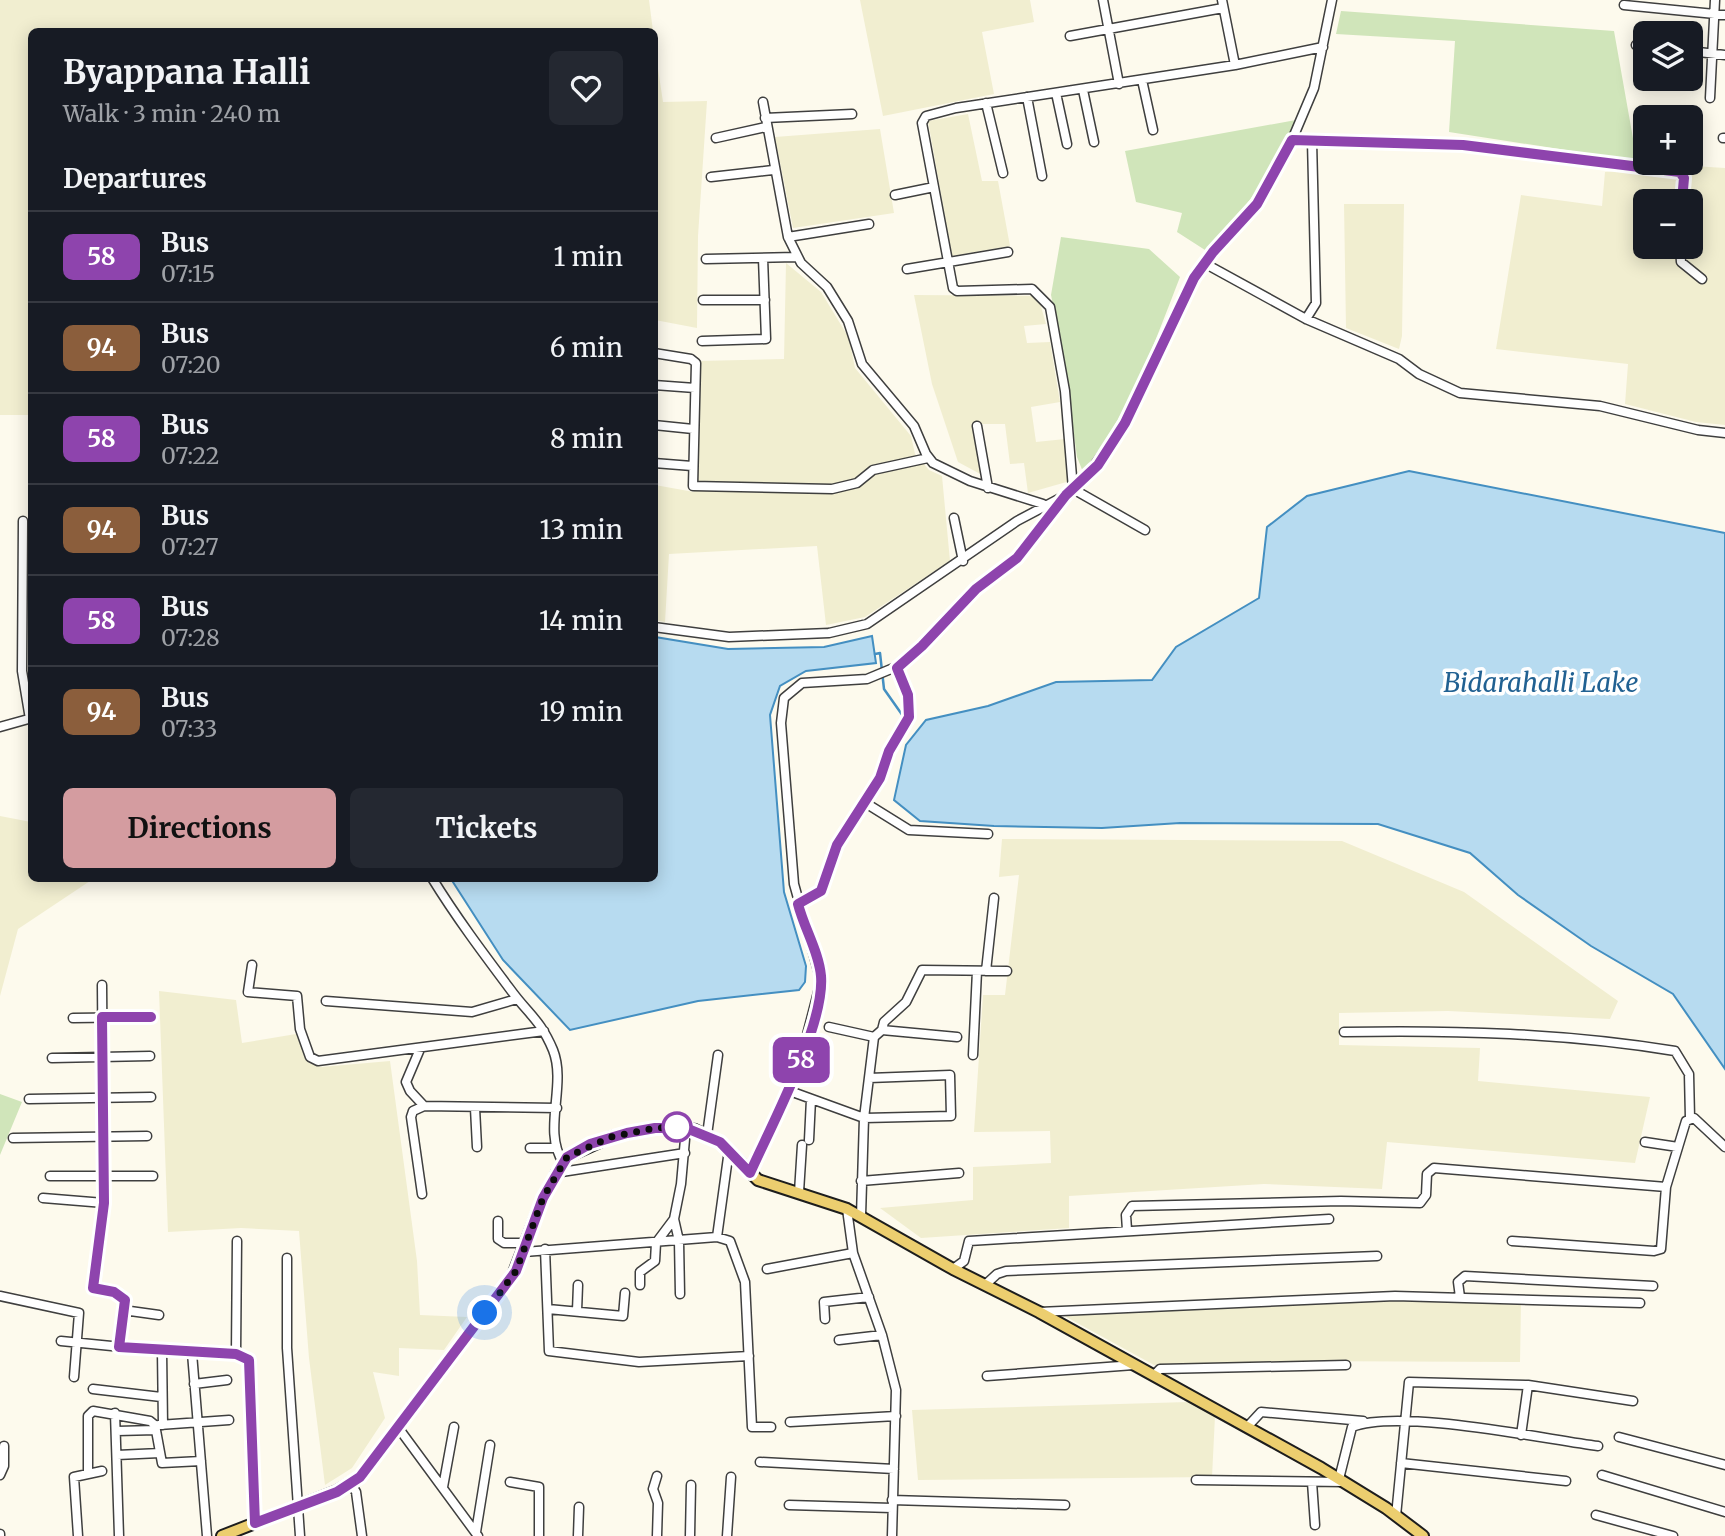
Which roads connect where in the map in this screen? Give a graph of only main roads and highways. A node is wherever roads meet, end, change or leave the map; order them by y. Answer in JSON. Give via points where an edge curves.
{"nodes":[{"id":1,"x":222,"y":1536,"type":"edge"},
{"id":2,"x":1423,"y":1536,"type":"edge"}],
"edges":[{"from":1,"to":2,"type":"main road","via":[[351,1485],[516,1271],[563,1162],[581,1148],[611,1137],[655,1128],[686,1128],[729,1149],[763,1182],[862,1216],[1248,1426]]}]}
